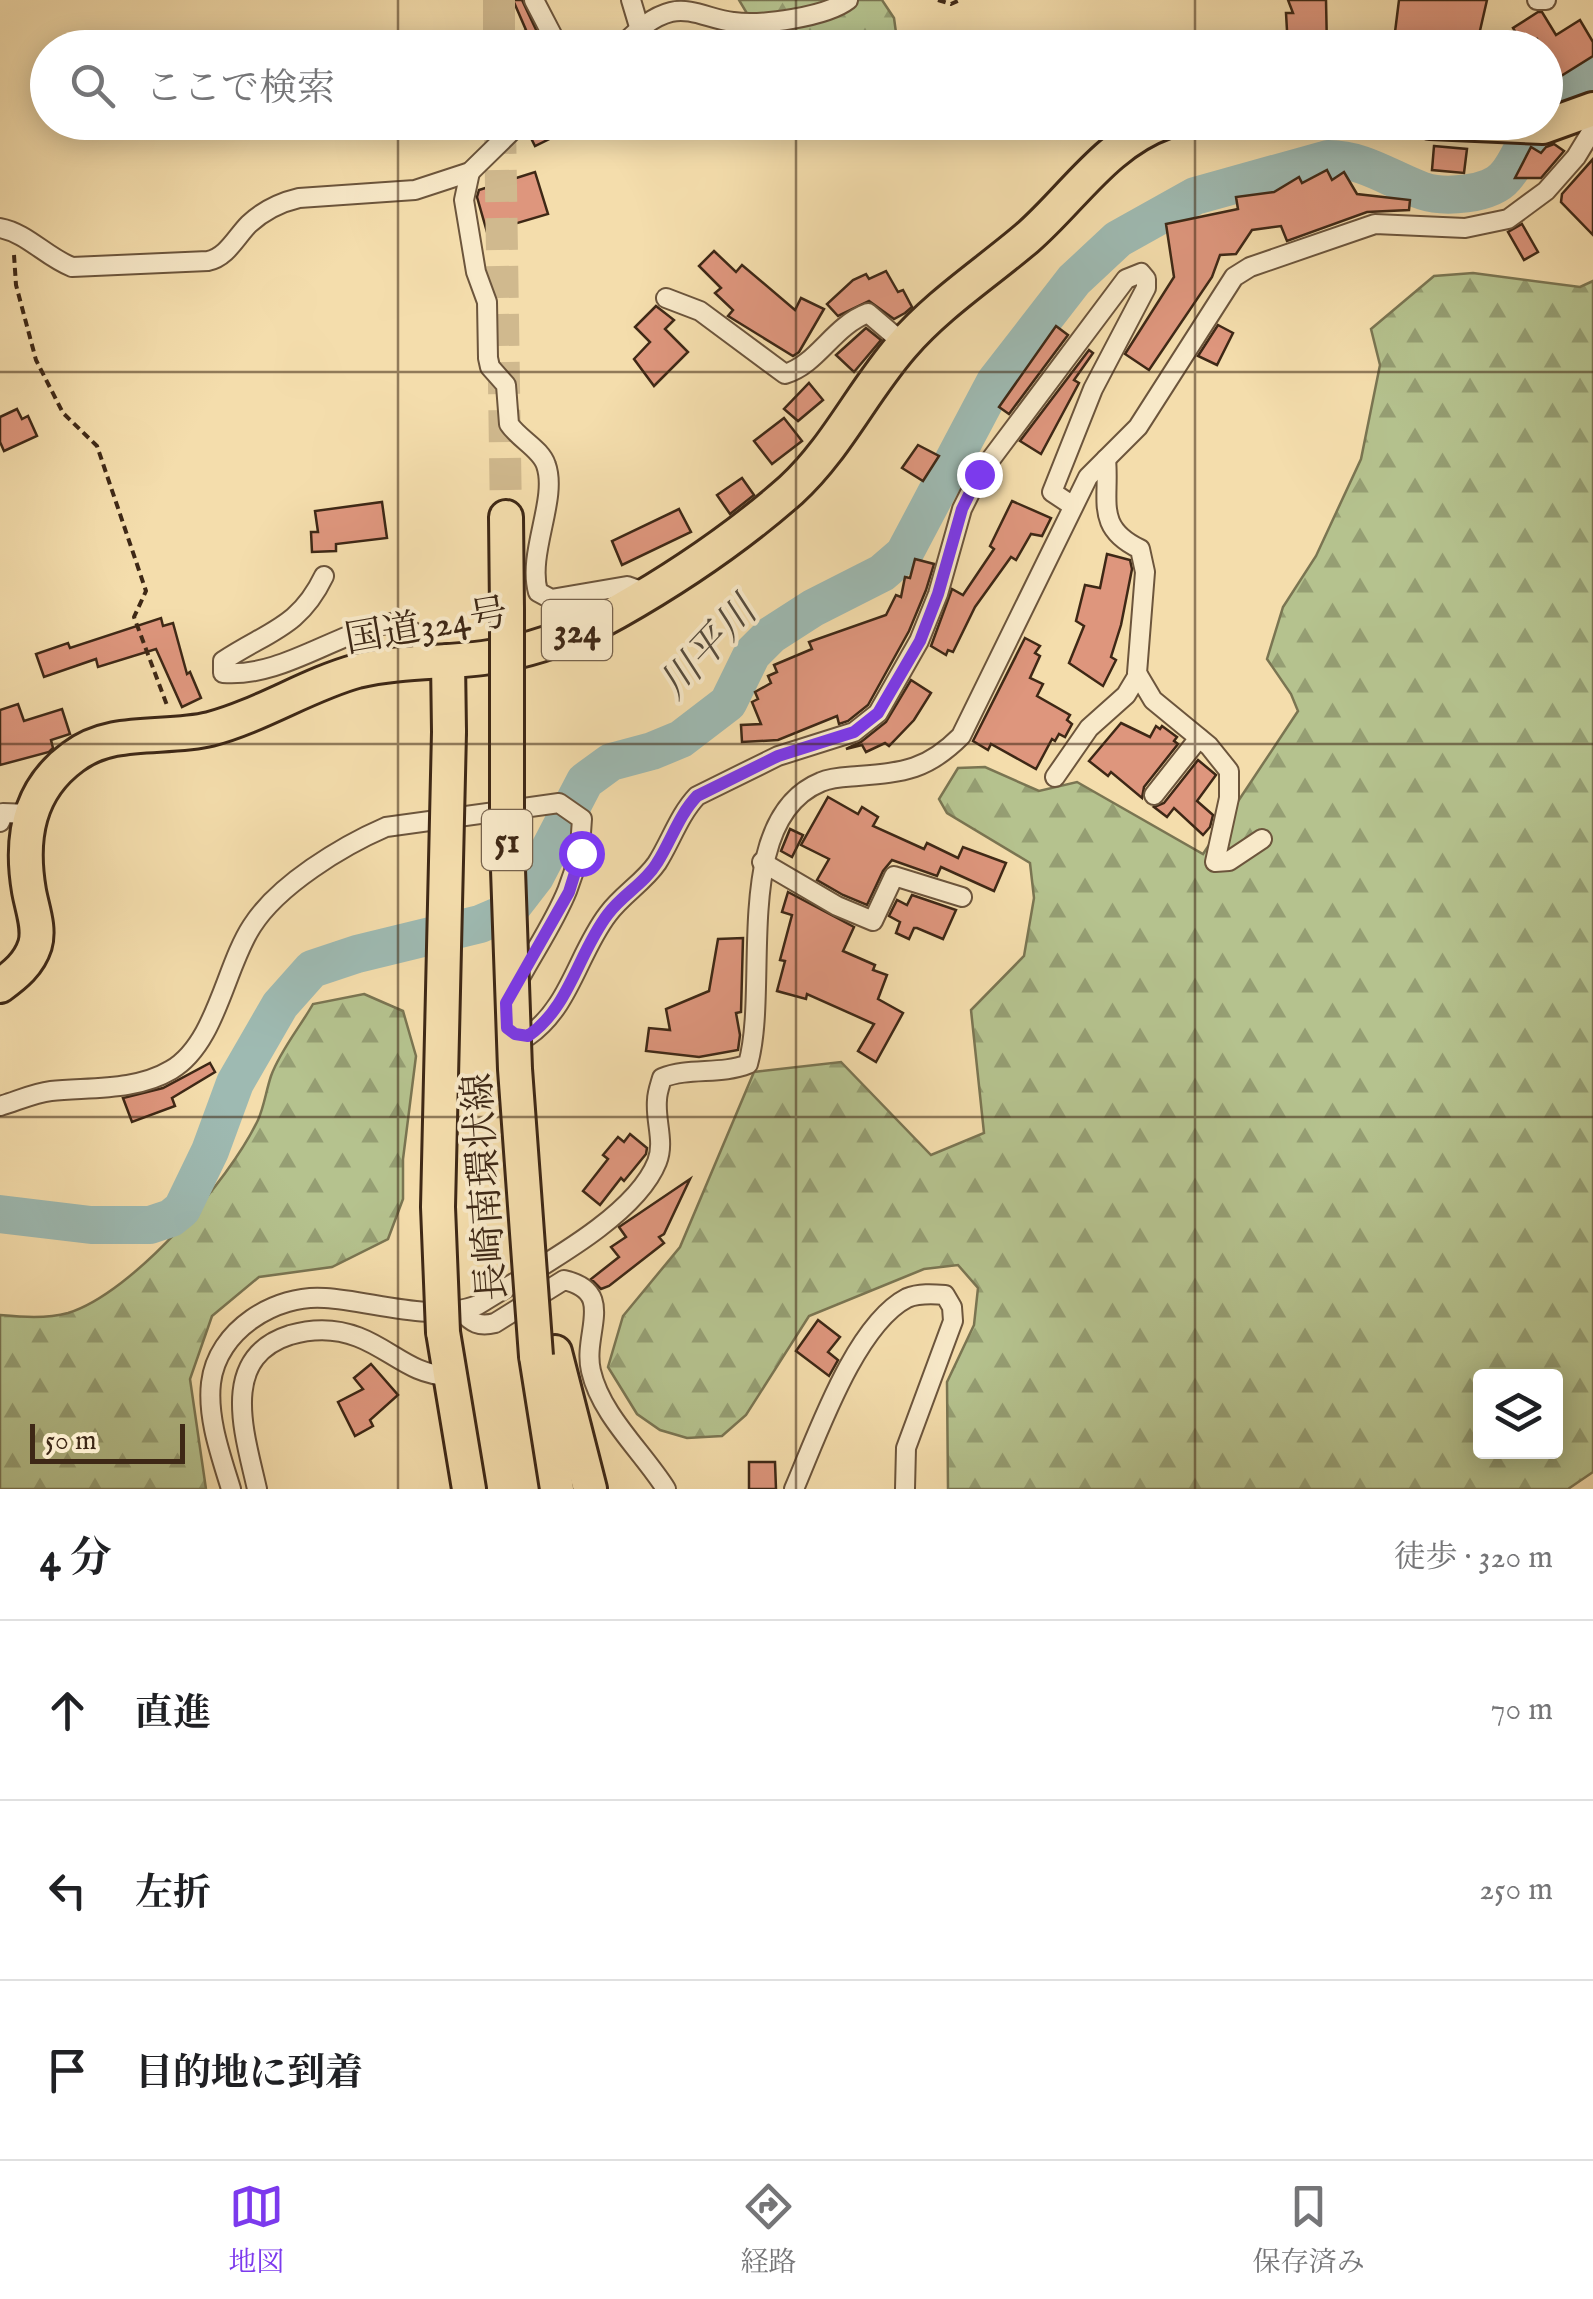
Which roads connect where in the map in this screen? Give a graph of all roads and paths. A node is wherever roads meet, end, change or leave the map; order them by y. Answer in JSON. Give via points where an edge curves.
{"nodes":[{"id":1,"x":534,"y":0,"type":"edge"},
{"id":2,"x":630,"y":0,"type":"edge"},
{"id":3,"x":848,"y":0,"type":"edge"},
{"id":4,"x":938,"y":0,"type":"edge"},
{"id":5,"x":960,"y":0,"type":"edge"},
{"id":6,"x":1537,"y":0,"type":"edge"},
{"id":7,"x":1546,"y":0,"type":"edge"},
{"id":8,"x":549,"y":30,"type":"edge"},
{"id":9,"x":640,"y":30,"type":"joint"},
{"id":10,"x":1593,"y":109,"type":"edge"},
{"id":11,"x":1563,"y":120,"type":"edge"},
{"id":12,"x":1593,"y":128,"type":"edge"},
{"id":13,"x":503,"y":140,"type":"edge"},
{"id":14,"x":1133,"y":140,"type":"edge"},
{"id":15,"x":470,"y":172,"type":"junction"},
{"id":16,"x":0,"y":228,"type":"edge"},
{"id":17,"x":14,"y":249,"type":"dead end"},
{"id":18,"x":666,"y":298,"type":"dead end"},
{"id":19,"x":904,"y":344,"type":"junction"},
{"id":20,"x":1106,"y":459,"type":"junction"},
{"id":21,"x":1073,"y":506,"type":"junction"},
{"id":22,"x":506,"y":517,"type":"tunnel mouth"},
{"id":23,"x":324,"y":576,"type":"dead end"},
{"id":24,"x":647,"y":593,"type":"junction"},
{"id":25,"x":438,"y":662,"type":"junction"},
{"id":26,"x":1138,"y":675,"type":"junction"},
{"id":27,"x":172,"y":733,"type":"junction"},
{"id":28,"x":1198,"y":738,"type":"junction"},
{"id":29,"x":1055,"y":778,"type":"dead end"},
{"id":30,"x":1154,"y":795,"type":"dead end"},
{"id":31,"x":8,"y":814,"type":"edge"},
{"id":32,"x":1262,"y":839,"type":"dead end"},
{"id":33,"x":762,"y":862,"type":"junction"},
{"id":34,"x":962,"y":897,"type":"dead end"},
{"id":35,"x":0,"y":986,"type":"edge"},
{"id":36,"x":0,"y":1106,"type":"edge"},
{"id":37,"x":452,"y":1322,"type":"junction"},
{"id":38,"x":545,"y":1354,"type":"junction"},
{"id":39,"x":449,"y":1376,"type":"junction"},
{"id":40,"x":230,"y":1489,"type":"edge"},
{"id":41,"x":257,"y":1489,"type":"edge"},
{"id":42,"x":469,"y":1489,"type":"edge"},
{"id":43,"x":554,"y":1489,"type":"edge"},
{"id":44,"x":590,"y":1489,"type":"edge"},
{"id":45,"x":666,"y":1489,"type":"edge"},
{"id":46,"x":794,"y":1489,"type":"edge"},
{"id":47,"x":904,"y":1489,"type":"edge"}],
"edges":[{"from":1,"to":8,"type":"street"},
{"from":2,"to":9,"type":"street"},
{"from":3,"to":9,"type":"street","via":[[788,19],[744,23],[673,12]]},
{"from":4,"to":5,"type":"path"},
{"from":6,"to":7,"type":"street"},
{"from":10,"to":11,"type":"highway"},
{"from":12,"to":20,"type":"street","via":[[1546,191],[1508,219],[1465,228],[1375,224],[1250,266],[1234,277],[1138,427]]},
{"from":13,"to":15,"type":"street"},
{"from":14,"to":19,"type":"highway","name":"国道324号","number":"324","via":[[1085,176],[1032,234]]},
{"from":15,"to":16,"type":"street","via":[[416,190],[284,202],[208,262],[80,268]]},
{"from":15,"to":24,"type":"street","via":[[464,200],[487,302],[490,366],[506,385],[509,424],[546,462],[538,592],[551,600],[627,586]]},
{"from":17,"to":27,"type":"path","via":[[16,285],[36,360],[63,412],[97,446],[146,591],[134,617],[166,697]]},
{"from":18,"to":19,"type":"street","via":[[700,310],[780,372],[802,366],[842,326],[868,313]]},
{"from":19,"to":24,"type":"highway","name":"国道324号","number":"324","via":[[792,488]]},
{"from":20,"to":21,"type":"street"},
{"from":20,"to":26,"type":"street","via":[[1107,515],[1122,541],[1140,550],[1145,572]]},
{"from":21,"to":33,"type":"street","via":[[961,736],[920,768],[810,787],[782,817]]},
{"from":21,"to":36,"type":"street","via":[[1052,492],[1092,389],[1146,288],[1141,273],[1126,280],[979,474],[920,641],[878,713],[854,732],[778,756],[697,796],[656,866],[608,914],[544,1025],[528,1036],[515,1034],[505,1013],[569,892],[581,853],[582,819],[559,804],[386,827],[362,837],[314,867],[254,922],[223,996],[192,1051],[172,1070]]},
{"from":22,"to":38,"type":"highway","name":"長崎南環状線","number":"51","bridge":true,"via":[[515,1070]]},
{"from":23,"to":25,"type":"street","via":[[312,602],[224,660],[224,672],[241,674],[400,622]]},
{"from":24,"to":25,"type":"highway","name":"国道324号","number":"324","via":[[550,642]]},
{"from":25,"to":27,"type":"highway","name":"国道324号","number":"324","via":[[354,672],[209,729]]},
{"from":25,"to":37,"type":"highway","bridge":true,"via":[[449,732],[438,1208]]},
{"from":26,"to":28,"type":"street","via":[[1153,700]]},
{"from":26,"to":29,"type":"street","via":[[1126,696],[1088,728]]},
{"from":27,"to":31,"type":"highway","name":"国道324号","number":"324","via":[[106,740],[74,756]]},
{"from":28,"to":30,"type":"street"},
{"from":28,"to":32,"type":"street","via":[[1222,759],[1230,778],[1215,862],[1230,861]]},
{"from":31,"to":35,"type":"highway","name":"国道324号","number":"324","via":[[26,857],[37,933],[29,959]]},
{"from":33,"to":34,"type":"street","via":[[873,921],[894,876]]},
{"from":33,"to":37,"type":"street","via":[[748,1064],[662,1078],[656,1102],[659,1159],[631,1198],[577,1243]]},
{"from":37,"to":39,"type":"highway"},
{"from":37,"to":40,"type":"street","via":[[413,1310],[312,1298],[260,1313],[230,1339],[211,1383]]},
{"from":37,"to":45,"type":"street","via":[[495,1324],[564,1280],[579,1283],[596,1306],[588,1350],[602,1403]]},
{"from":38,"to":43,"type":"highway","number":"51","via":[[540,1393]]},
{"from":38,"to":44,"type":"highway","number":"51"},
{"from":39,"to":41,"type":"street","via":[[427,1375],[338,1329],[274,1340],[242,1384]]},
{"from":39,"to":42,"type":"highway"},
{"from":46,"to":47,"type":"street","via":[[843,1378],[884,1314],[910,1296],[946,1295],[953,1321],[906,1448]]}]}
